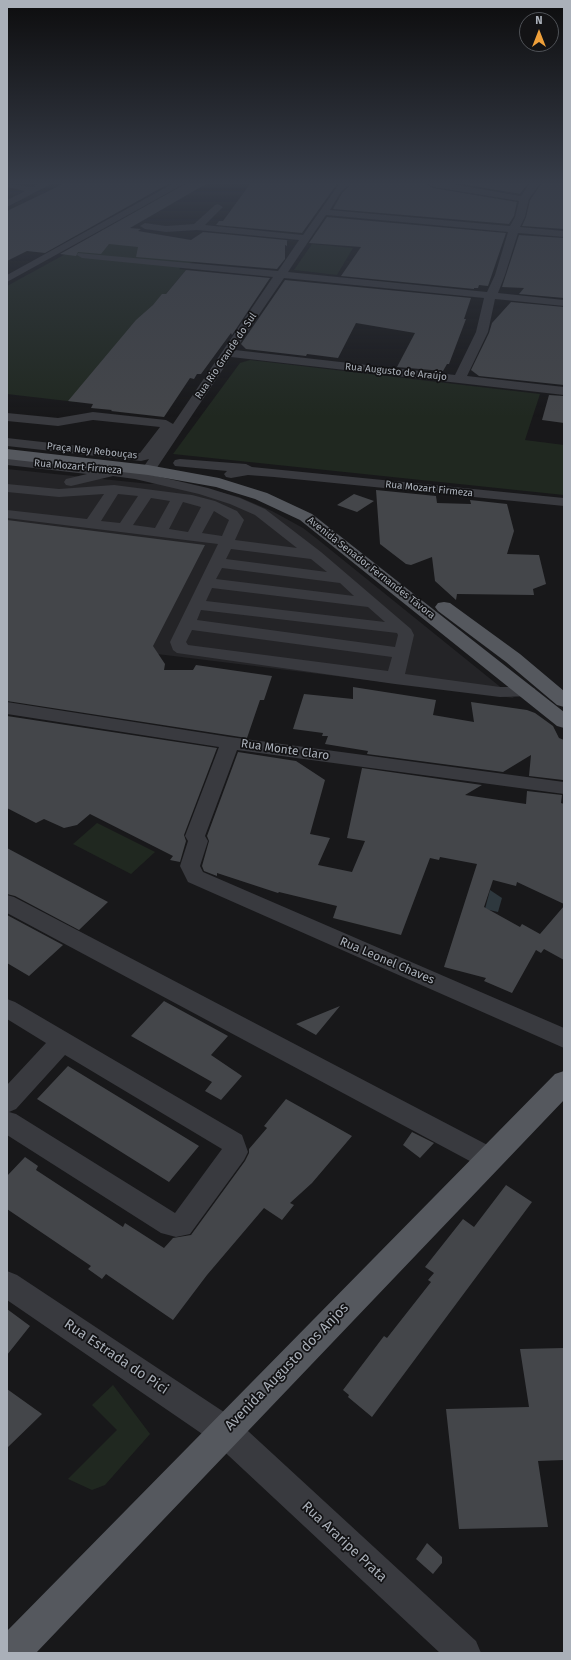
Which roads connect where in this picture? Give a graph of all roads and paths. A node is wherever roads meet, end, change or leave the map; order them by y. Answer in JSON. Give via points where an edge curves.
{"nodes":[{"id":1,"x":38,"y":261,"type":"edge"},
{"id":2,"x":141,"y":261,"type":"edge"},
{"id":3,"x":289,"y":261,"type":"edge"},
{"id":4,"x":504,"y":261,"type":"edge"},
{"id":5,"x":280,"y":275,"type":"junction"},
{"id":6,"x":7,"y":279,"type":"edge"},
{"id":7,"x":491,"y":296,"type":"junction"},
{"id":8,"x":564,"y":303,"type":"edge"},
{"id":9,"x":227,"y":353,"type":"junction"},
{"id":10,"x":459,"y":379,"type":"junction"},
{"id":11,"x":562,"y":394,"type":"edge"},
{"id":12,"x":7,"y":417,"type":"edge"},
{"id":13,"x":7,"y":442,"type":"edge"},
{"id":14,"x":7,"y":445,"type":"edge"},
{"id":15,"x":7,"y":454,"type":"edge"},
{"id":16,"x":7,"y":461,"type":"edge"},
{"id":17,"x":180,"y":463,"type":"junction"},
{"id":18,"x":149,"y":469,"type":"junction"},
{"id":19,"x":7,"y":472,"type":"edge"},
{"id":20,"x":113,"y":472,"type":"junction"},
{"id":21,"x":231,"y":474,"type":"junction"},
{"id":22,"x":293,"y":475,"type":"junction"},
{"id":23,"x":80,"y":486,"type":"junction"},
{"id":24,"x":8,"y":488,"type":"edge"},
{"id":25,"x":114,"y":489,"type":"junction"},
{"id":26,"x":42,"y":492,"type":"junction"},
{"id":27,"x":147,"y":493,"type":"junction"},
{"id":28,"x":179,"y":497,"type":"junction"},
{"id":29,"x":564,"y":502,"type":"edge"},
{"id":30,"x":210,"y":504,"type":"junction"},
{"id":31,"x":7,"y":514,"type":"edge"},
{"id":32,"x":26,"y":517,"type":"junction"},
{"id":33,"x":59,"y":520,"type":"junction"},
{"id":34,"x":91,"y":524,"type":"junction"},
{"id":35,"x":124,"y":528,"type":"junction"},
{"id":36,"x":159,"y":533,"type":"junction"},
{"id":37,"x":193,"y":537,"type":"junction"},
{"id":38,"x":227,"y":542,"type":"junction"},
{"id":39,"x":316,"y":555,"type":"junction"},
{"id":40,"x":217,"y":563,"type":"junction"},
{"id":41,"x":343,"y":579,"type":"junction"},
{"id":42,"x":207,"y":582,"type":"junction"},
{"id":43,"x":373,"y":603,"type":"junction"},
{"id":44,"x":197,"y":605,"type":"junction"},
{"id":45,"x":187,"y":624,"type":"junction"},
{"id":46,"x":403,"y":629,"type":"junction"},
{"id":47,"x":402,"y":653,"type":"junction"},
{"id":48,"x":395,"y":679,"type":"junction"},
{"id":49,"x":528,"y":692,"type":"junction"},
{"id":50,"x":564,"y":701,"type":"edge"},
{"id":51,"x":7,"y":708,"type":"edge"},
{"id":52,"x":564,"y":722,"type":"edge"},
{"id":53,"x":230,"y":743,"type":"junction"},
{"id":54,"x":564,"y":788,"type":"edge"},
{"id":55,"x":7,"y":903,"type":"edge"},
{"id":56,"x":7,"y":1008,"type":"edge"},
{"id":57,"x":564,"y":1038,"type":"edge"},
{"id":58,"x":63,"y":1041,"type":"junction"},
{"id":59,"x":564,"y":1082,"type":"edge"},
{"id":60,"x":8,"y":1118,"type":"edge"},
{"id":61,"x":490,"y":1159,"type":"junction"},
{"id":62,"x":7,"y":1284,"type":"edge"},
{"id":63,"x":225,"y":1431,"type":"junction"},
{"id":64,"x":11,"y":1653,"type":"edge"},
{"id":65,"x":464,"y":1653,"type":"edge"}],
"edges":[{"from":1,"to":6,"type":"street"},
{"from":2,"to":5,"type":"street"},
{"from":3,"to":5,"type":"street","name":"Rua Rio Grande do Sul"},
{"from":4,"to":7,"type":"street"},
{"from":5,"to":7,"type":"street"},
{"from":5,"to":9,"type":"street","name":"Rua Rio Grande do Sul"},
{"from":7,"to":8,"type":"street"},
{"from":7,"to":10,"type":"street","via":[[482,332]]},
{"from":9,"to":10,"type":"street","name":"Rua Augusto de Araújo"},
{"from":9,"to":18,"type":"street","name":"Rua Rio Grande do Sul"},
{"from":10,"to":11,"type":"street","name":"Rua Augusto de Araújo"},
{"from":12,"to":13,"type":"street","name":"Praça Ney Rebouças","via":[[58,422],[93,416],[168,426],[147,455],[141,457]]},
{"from":14,"to":18,"type":"main road","name":"Avenida Senador Fernandes Távora"},
{"from":15,"to":18,"type":"main road","name":"Avenida Senador Fernandes Távora"},
{"from":16,"to":20,"type":"street","name":"Rua Mozart Firmeza"},
{"from":17,"to":18,"type":"main road","name":"Avenida Senador Fernandes Távora"},
{"from":17,"to":21,"type":"main road","name":"Avenida Senador Fernandes Távora"},
{"from":17,"to":22,"type":"street","name":"Rua Mozart Firmeza","via":[[249,468]]},
{"from":18,"to":20,"type":"street","name":"Rua Mozart Firmeza"},
{"from":18,"to":39,"type":"street","name":"Rua Mozart Firmeza","via":[[248,506],[268,517]]},
{"from":18,"to":49,"type":"main road","name":"Avenida Senador Fernandes Távora","via":[[219,482],[261,496],[306,517]]},
{"from":19,"to":23,"type":"street"},
{"from":20,"to":23,"type":"street"},
{"from":21,"to":22,"type":"street","name":"Rua Mozart Firmeza","via":[[248,471]]},
{"from":21,"to":50,"type":"main road","name":"Avenida Senador Fernandes Távora","via":[[314,509],[345,530],[513,658]]},
{"from":22,"to":29,"type":"street","name":"Rua Mozart Firmeza"},
{"from":23,"to":24,"type":"street","via":[[59,484]]},
{"from":23,"to":25,"type":"street"},
{"from":23,"to":26,"type":"street"},
{"from":23,"to":33,"type":"street"},
{"from":24,"to":26,"type":"street"},
{"from":25,"to":27,"type":"street"},
{"from":25,"to":34,"type":"street"},
{"from":26,"to":32,"type":"street"},
{"from":27,"to":28,"type":"street"},
{"from":27,"to":35,"type":"street"},
{"from":28,"to":30,"type":"street"},
{"from":28,"to":36,"type":"street"},
{"from":30,"to":37,"type":"street"},
{"from":30,"to":38,"type":"street","via":[[224,509],[237,520]]},
{"from":31,"to":32,"type":"street"},
{"from":32,"to":33,"type":"street"},
{"from":33,"to":34,"type":"street"},
{"from":34,"to":35,"type":"street"},
{"from":35,"to":36,"type":"street"},
{"from":36,"to":37,"type":"street"},
{"from":37,"to":38,"type":"street"},
{"from":38,"to":39,"type":"street"},
{"from":38,"to":40,"type":"street"},
{"from":39,"to":41,"type":"street","name":"Rua Mozart Firmeza"},
{"from":40,"to":41,"type":"street"},
{"from":40,"to":42,"type":"street"},
{"from":41,"to":43,"type":"street","name":"Rua Mozart Firmeza"},
{"from":42,"to":43,"type":"street"},
{"from":42,"to":44,"type":"street"},
{"from":43,"to":46,"type":"street","name":"Rua Mozart Firmeza"},
{"from":44,"to":45,"type":"street"},
{"from":44,"to":46,"type":"street"},
{"from":45,"to":47,"type":"street"},
{"from":45,"to":48,"type":"street","via":[[178,642],[183,649]]},
{"from":46,"to":47,"type":"street","via":[[406,635]]},
{"from":47,"to":48,"type":"street"},
{"from":48,"to":49,"type":"street","via":[[500,692]]},
{"from":49,"to":52,"type":"main road","name":"Avenida Senador Fernandes Távora"},
{"from":51,"to":53,"type":"street","name":"Rua Monte Claro"},
{"from":53,"to":54,"type":"street","name":"Rua Monte Claro"},
{"from":53,"to":57,"type":"street","name":"Rua Leonel Chaves","via":[[194,836],[198,841],[190,866],[195,877]]},
{"from":55,"to":61,"type":"street"},
{"from":56,"to":58,"type":"street"},
{"from":58,"to":60,"type":"street"},
{"from":58,"to":60,"type":"street","via":[[233,1143],[234,1152],[185,1222],[181,1225],[170,1224]]},
{"from":59,"to":61,"type":"main road","name":"Avenida Augusto dos Anjos"},
{"from":61,"to":63,"type":"main road","name":"Avenida Augusto dos Anjos"},
{"from":62,"to":63,"type":"street","name":"Rua Estrada do Pici"},
{"from":63,"to":64,"type":"main road","name":"Avenida Augusto dos Anjos"},
{"from":63,"to":65,"type":"street","name":"Rua Araripe Prata"}]}
